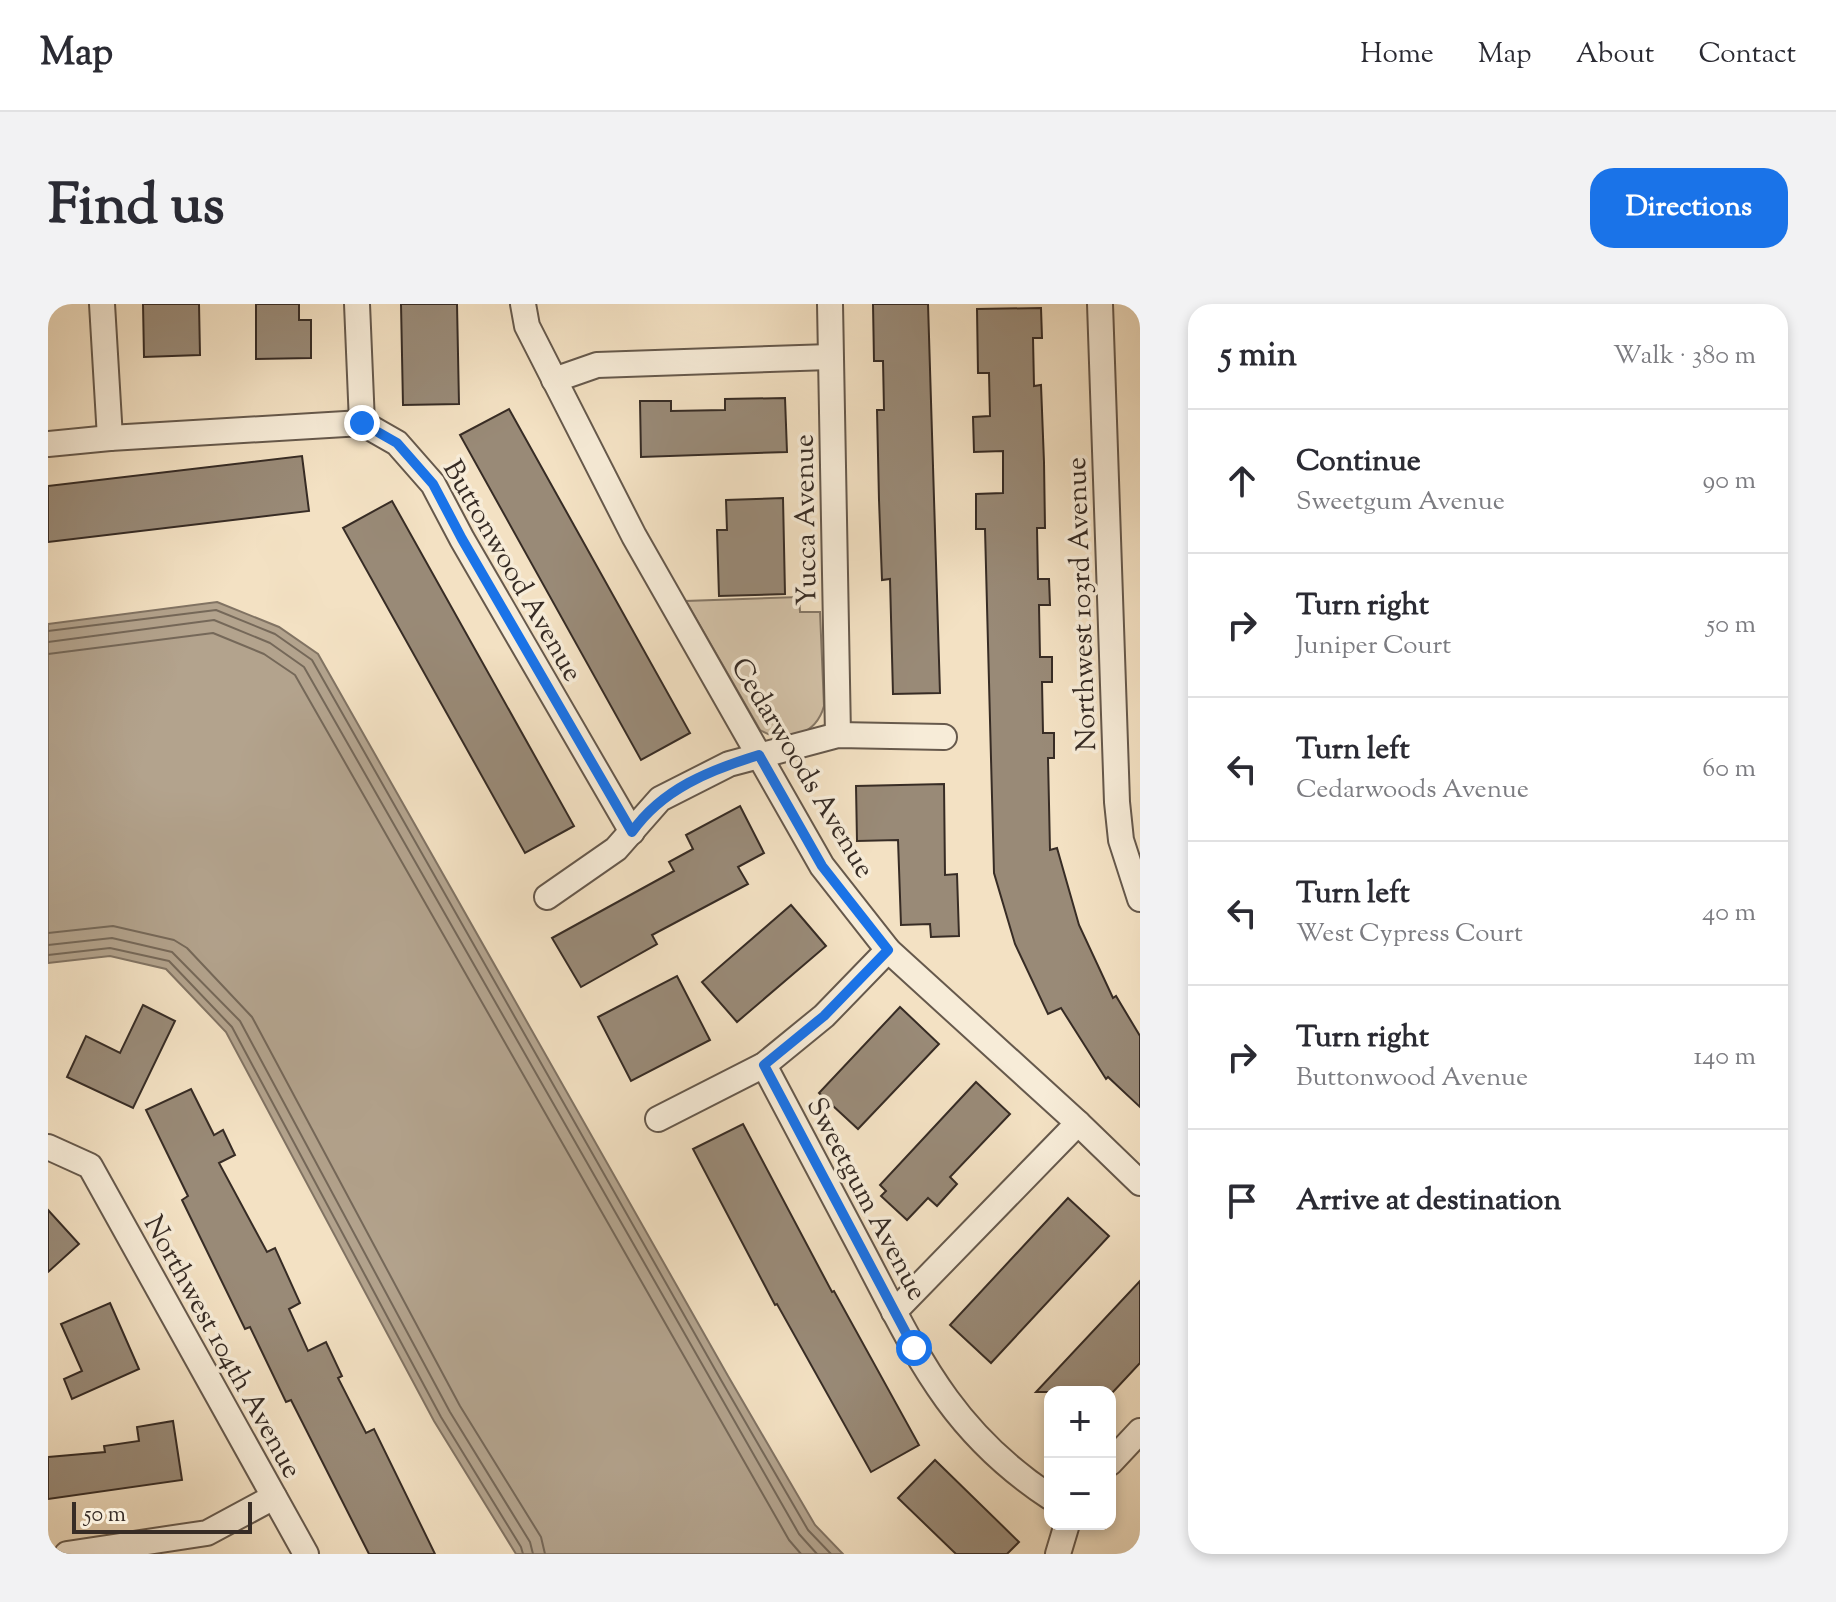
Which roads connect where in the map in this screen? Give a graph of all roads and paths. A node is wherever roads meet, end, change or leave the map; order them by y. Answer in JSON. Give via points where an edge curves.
{"nodes":[{"id":1,"x":102,"y":304,"type":"edge"},
{"id":2,"x":357,"y":304,"type":"edge"},
{"id":3,"x":523,"y":304,"type":"edge"},
{"id":4,"x":830,"y":304,"type":"edge"},
{"id":5,"x":1100,"y":304,"type":"edge"},
{"id":6,"x":830,"y":357,"type":"junction"},
{"id":7,"x":554,"y":380,"type":"junction"},
{"id":8,"x":362,"y":423,"type":"junction"},
{"id":9,"x":110,"y":438,"type":"junction"},
{"id":10,"x":48,"y":444,"type":"edge"},
{"id":11,"x":838,"y":735,"type":"junction"},
{"id":12,"x":944,"y":737,"type":"dead end"},
{"id":13,"x":759,"y":755,"type":"junction"},
{"id":14,"x":632,"y":832,"type":"junction"},
{"id":15,"x":547,"y":897,"type":"dead end"},
{"id":16,"x":1140,"y":899,"type":"edge"},
{"id":17,"x":888,"y":950,"type":"junction"},
{"id":18,"x":764,"y":1065,"type":"junction"},
{"id":19,"x":658,"y":1119,"type":"dead end"},
{"id":20,"x":1078,"y":1123,"type":"junction"},
{"id":21,"x":48,"y":1147,"type":"edge"},
{"id":22,"x":1140,"y":1183,"type":"edge"},
{"id":23,"x":894,"y":1312,"type":"junction"},
{"id":24,"x":1140,"y":1431,"type":"edge"},
{"id":25,"x":1115,"y":1458,"type":"edge"},
{"id":26,"x":1044,"y":1493,"type":"edge"},
{"id":27,"x":274,"y":1497,"type":"junction"},
{"id":28,"x":1065,"y":1530,"type":"edge"},
{"id":29,"x":67,"y":1554,"type":"edge"},
{"id":30,"x":306,"y":1554,"type":"edge"},
{"id":31,"x":1058,"y":1554,"type":"edge"}],
"edges":[{"from":1,"to":9,"type":"street"},
{"from":2,"to":8,"type":"street"},
{"from":3,"to":7,"type":"street","name":"Cedarwoods Avenue","via":[[527,326]]},
{"from":4,"to":6,"type":"street","name":"Yucca Avenue"},
{"from":5,"to":16,"type":"street","name":"Northwest 103rd Avenue","via":[[1117,802],[1121,840]]},
{"from":6,"to":7,"type":"street","via":[[597,365]]},
{"from":6,"to":11,"type":"street","name":"Yucca Avenue"},
{"from":7,"to":13,"type":"street","name":"Cedarwoods Avenue","via":[[634,536]]},
{"from":8,"to":9,"type":"street"},
{"from":8,"to":14,"type":"street","name":"Buttonwood Avenue","via":[[397,443],[433,484]]},
{"from":9,"to":10,"type":"street"},
{"from":11,"to":12,"type":"street"},
{"from":11,"to":13,"type":"street"},
{"from":13,"to":14,"type":"street","via":[[660,799]]},
{"from":13,"to":17,"type":"street","name":"Cedarwoods Avenue","via":[[822,866]]},
{"from":14,"to":15,"type":"street"},
{"from":17,"to":18,"type":"street","via":[[824,1016]]},
{"from":17,"to":20,"type":"street","name":"Cedarwoods Avenue"},
{"from":18,"to":19,"type":"street"},
{"from":18,"to":23,"type":"street","name":"Sweetgum Avenue"},
{"from":20,"to":22,"type":"street","name":"Cedarwoods Avenue"},
{"from":20,"to":23,"type":"street"},
{"from":21,"to":27,"type":"street","name":"Northwest 104th Avenue","via":[[90,1166]]},
{"from":23,"to":26,"type":"street","name":"Sweetgum Avenue","via":[[950,1406],[1018,1476]]},
{"from":24,"to":25,"type":"street"},
{"from":27,"to":29,"type":"street","via":[[207,1533]]},
{"from":27,"to":30,"type":"street","name":"Northwest 104th Avenue"},
{"from":28,"to":31,"type":"street"}]}
